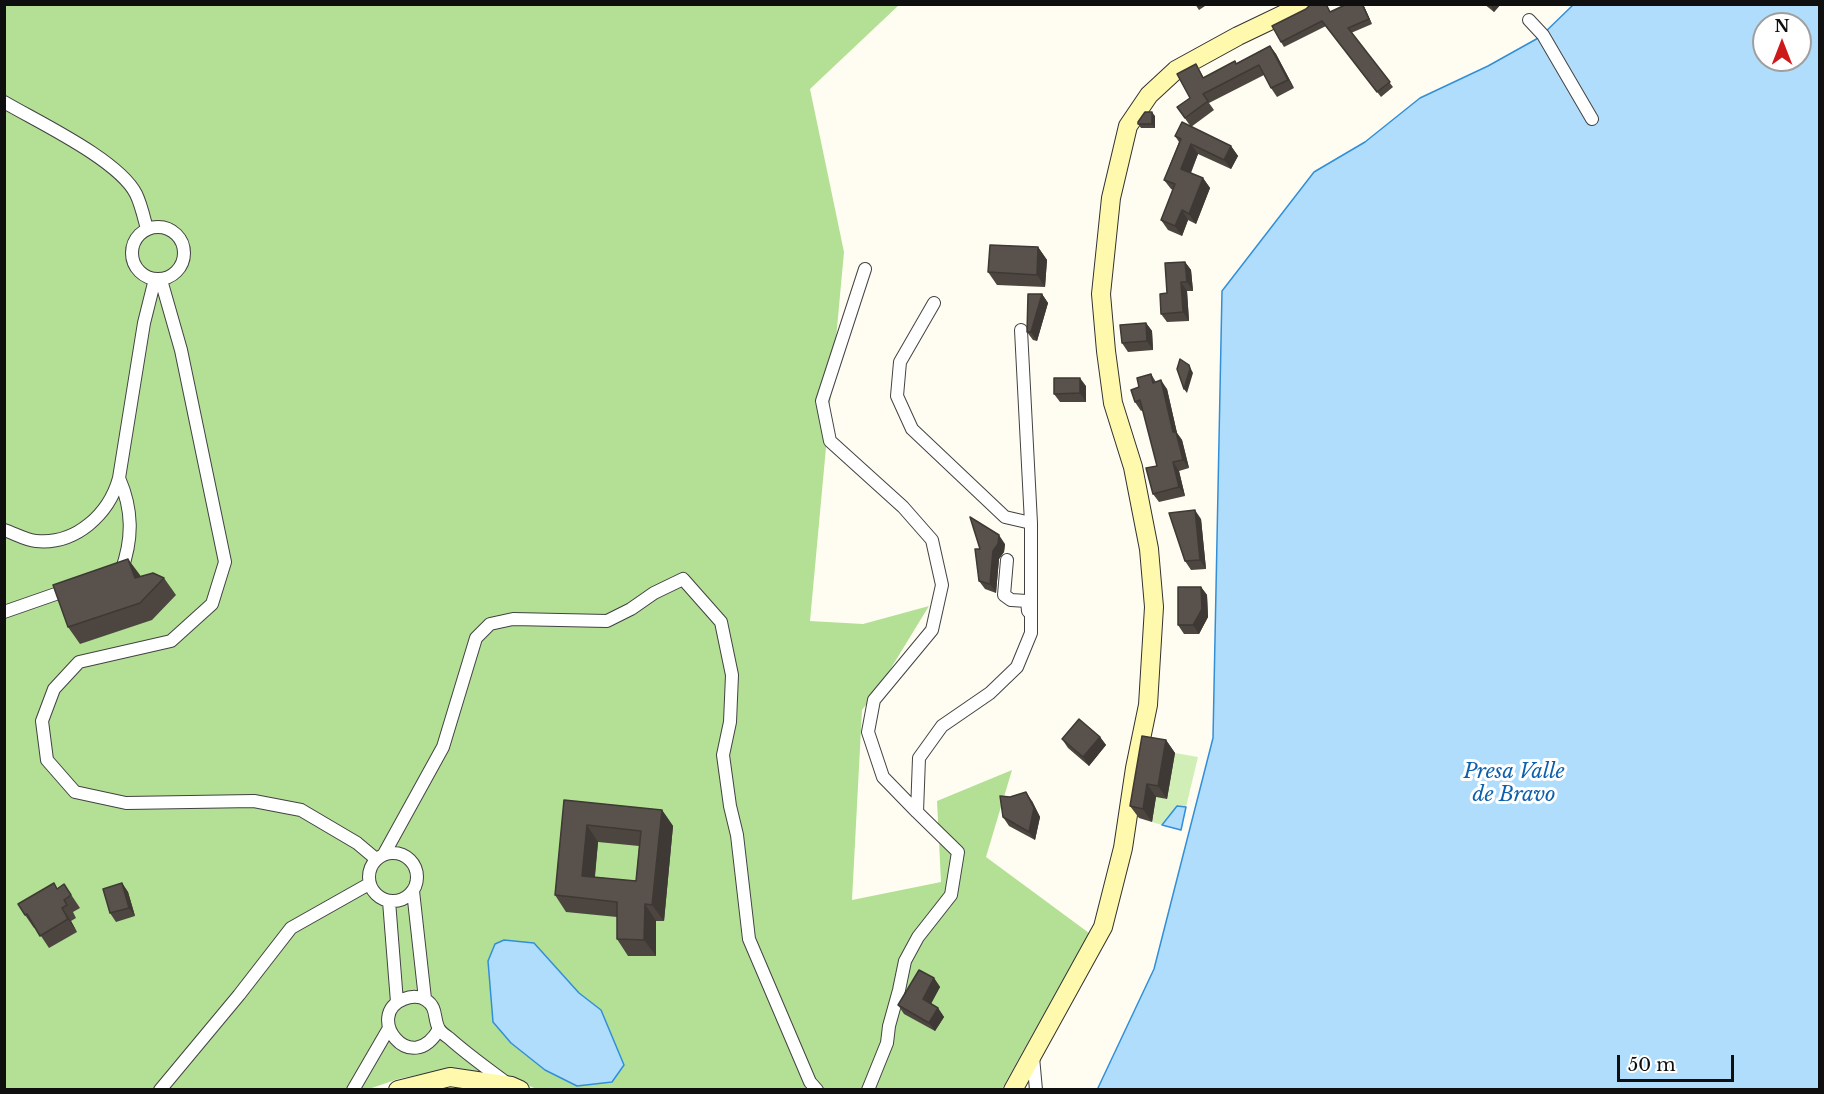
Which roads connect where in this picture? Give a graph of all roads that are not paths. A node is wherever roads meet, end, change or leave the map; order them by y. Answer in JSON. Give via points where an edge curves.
{"nodes":[{"id":1,"x":1305,"y":4,"type":"edge"},
{"id":2,"x":1529,"y":20,"type":"dead end"},
{"id":3,"x":4,"y":102,"type":"edge"},
{"id":4,"x":1592,"y":119,"type":"dead end"},
{"id":5,"x":147,"y":229,"type":"junction"},
{"id":6,"x":865,"y":269,"type":"dead end"},
{"id":7,"x":158,"y":279,"type":"junction"},
{"id":8,"x":934,"y":303,"type":"dead end"},
{"id":9,"x":1021,"y":330,"type":"dead end"},
{"id":10,"x":119,"y":478,"type":"junction"},
{"id":11,"x":1031,"y":523,"type":"junction"},
{"id":12,"x":4,"y":530,"type":"edge"},
{"id":13,"x":1007,"y":560,"type":"dead end"},
{"id":14,"x":101,"y":578,"type":"edge"},
{"id":15,"x":82,"y":585,"type":"edge"},
{"id":16,"x":4,"y":612,"type":"edge"},
{"id":17,"x":1031,"y":633,"type":"junction"},
{"id":18,"x":916,"y":812,"type":"junction"},
{"id":19,"x":380,"y":856,"type":"junction"},
{"id":20,"x":369,"y":884,"type":"junction"},
{"id":21,"x":412,"y":891,"type":"junction"},
{"id":22,"x":389,"y":901,"type":"junction"},
{"id":23,"x":425,"y":999,"type":"junction"},
{"id":24,"x":398,"y":1002,"type":"junction"},
{"id":25,"x":389,"y":1028,"type":"junction"},
{"id":26,"x":439,"y":1029,"type":"junction"},
{"id":27,"x":1032,"y":1052,"type":"junction"},
{"id":28,"x":516,"y":1088,"type":"edge"},
{"id":29,"x":160,"y":1089,"type":"edge"},
{"id":30,"x":352,"y":1089,"type":"edge"},
{"id":31,"x":398,"y":1089,"type":"edge"},
{"id":32,"x":817,"y":1089,"type":"edge"},
{"id":33,"x":868,"y":1089,"type":"edge"},
{"id":34,"x":1013,"y":1089,"type":"edge"},
{"id":35,"x":1036,"y":1089,"type":"edge"}],
"edges":[{"from":1,"to":27,"type":"main road","via":[[1176,70],[1149,95],[1128,126],[1111,198],[1101,294],[1113,403],[1133,467],[1149,549],[1154,607],[1148,705],[1123,848],[1103,927]]},
{"from":2,"to":4,"type":"street","via":[[1543,35]]},
{"from":3,"to":5,"type":"street","via":[[118,172],[136,193]]},
{"from":5,"to":7,"type":"street","via":[[132,246],[134,266],[141,274]]},
{"from":5,"to":7,"type":"street","via":[[161,226],[171,230],[180,237],[184,248],[180,269]]},
{"from":6,"to":18,"type":"street","via":[[822,401],[830,441],[903,507],[932,540],[942,585],[932,630],[874,700],[868,732],[883,777]]},
{"from":7,"to":10,"type":"street","via":[[144,323]]},
{"from":7,"to":19,"type":"street","via":[[182,358],[225,562],[212,604],[171,641],[79,662],[54,689],[42,721],[47,760],[75,792],[126,802],[254,801],[301,810]]},
{"from":8,"to":11,"type":"street","via":[[900,362],[897,396],[912,429],[1005,517]]},
{"from":9,"to":11,"type":"street"},
{"from":10,"to":12,"type":"street","via":[[111,500],[78,532],[34,541]]},
{"from":10,"to":14,"type":"street","via":[[130,516],[129,544],[121,572]]},
{"from":11,"to":17,"type":"street"},
{"from":13,"to":17,"type":"street","via":[[1004,595],[1011,600],[1027,601]]},
{"from":15,"to":16,"type":"street"},
{"from":17,"to":18,"type":"street","via":[[1017,667],[990,693],[942,726],[919,758]]},
{"from":18,"to":33,"type":"street","via":[[958,852],[951,895],[918,937],[905,961],[887,1043]]},
{"from":19,"to":20,"type":"street","via":[[371,866]]},
{"from":19,"to":21,"type":"street","via":[[394,852],[412,862],[417,882]]},
{"from":19,"to":32,"type":"street","via":[[443,747],[476,638],[490,624],[513,619],[607,621],[684,579],[721,622],[732,675],[730,722],[723,755],[738,835],[749,939],[810,1082]]},
{"from":20,"to":22,"type":"street","via":[[380,898]]},
{"from":20,"to":29,"type":"street","via":[[291,928]]},
{"from":21,"to":22,"type":"street","via":[[398,901]]},
{"from":21,"to":23,"type":"street"},
{"from":22,"to":24,"type":"street"},
{"from":23,"to":24,"type":"street","via":[[406,998]]},
{"from":23,"to":26,"type":"street","via":[[434,1007]]},
{"from":24,"to":25,"type":"street","via":[[389,1014]]},
{"from":25,"to":26,"type":"street","via":[[393,1037],[409,1047],[427,1043]]},
{"from":25,"to":30,"type":"street"},
{"from":26,"to":28,"type":"street","via":[[466,1054]]},
{"from":27,"to":34,"type":"main road"},
{"from":27,"to":35,"type":"street"},
{"from":28,"to":31,"type":"main road","via":[[450,1077]]}]}
